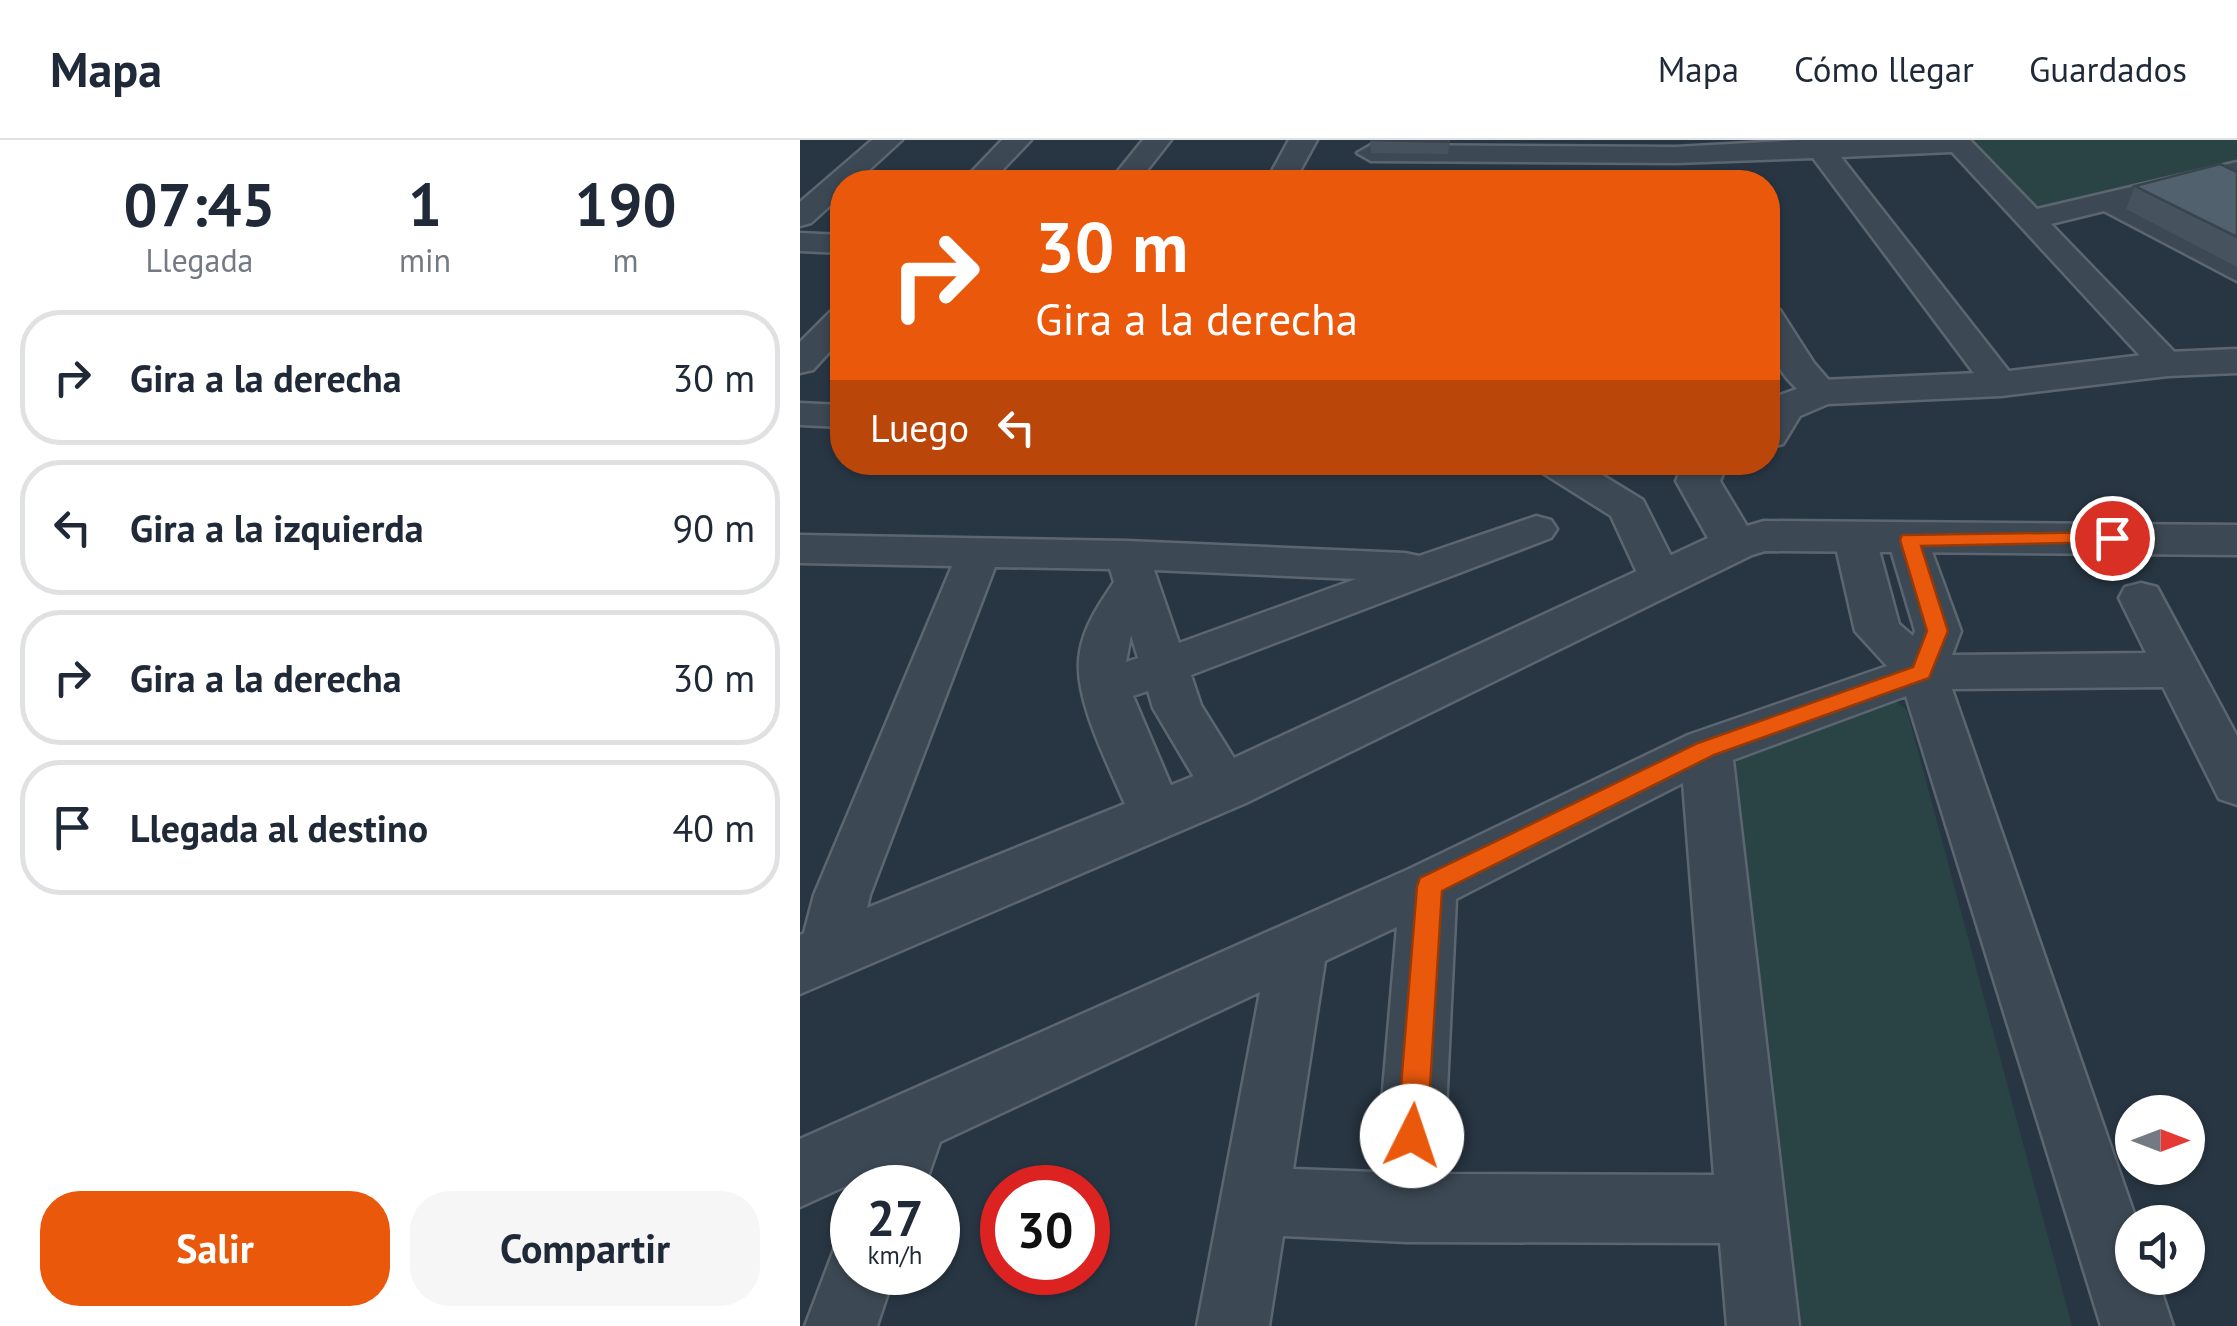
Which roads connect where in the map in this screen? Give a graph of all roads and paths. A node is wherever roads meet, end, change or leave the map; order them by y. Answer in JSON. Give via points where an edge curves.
{"nodes":[{"id":1,"x":888,"y":140,"type":"edge"},
{"id":2,"x":1016,"y":140,"type":"edge"},
{"id":3,"x":1157,"y":140,"type":"edge"},
{"id":4,"x":1303,"y":140,"type":"edge"},
{"id":5,"x":1956,"y":142,"type":"edge"},
{"id":6,"x":1818,"y":146,"type":"edge"},
{"id":7,"x":1449,"y":147,"type":"edge"},
{"id":8,"x":1673,"y":147,"type":"edge"},
{"id":9,"x":1371,"y":153,"type":"edge"},
{"id":10,"x":853,"y":170,"type":"edge"},
{"id":11,"x":987,"y":170,"type":"edge"},
{"id":12,"x":1133,"y":170,"type":"edge"},
{"id":13,"x":1287,"y":170,"type":"edge"},
{"id":14,"x":1686,"y":170,"type":"edge"},
{"id":15,"x":2231,"y":175,"type":"edge"},
{"id":16,"x":830,"y":190,"type":"edge"},
{"id":17,"x":2110,"y":202,"type":"junction"},
{"id":18,"x":800,"y":216,"type":"edge"},
{"id":19,"x":2033,"y":219,"type":"junction"},
{"id":20,"x":800,"y":242,"type":"edge"},
{"id":21,"x":830,"y":243,"type":"edge"},
{"id":22,"x":2237,"y":270,"type":"edge"},
{"id":23,"x":830,"y":331,"type":"edge"},
{"id":24,"x":2237,"y":338,"type":"edge"},
{"id":25,"x":1780,"y":345,"type":"edge"},
{"id":26,"x":2160,"y":353,"type":"junction"},
{"id":27,"x":2237,"y":361,"type":"edge"},
{"id":28,"x":800,"y":362,"type":"edge"},
{"id":29,"x":1992,"y":371,"type":"junction"},
{"id":30,"x":1796,"y":382,"type":"edge"},
{"id":31,"x":800,"y":414,"type":"edge"},
{"id":32,"x":830,"y":415,"type":"edge"},
{"id":33,"x":1780,"y":415,"type":"edge"},
{"id":34,"x":1569,"y":475,"type":"edge"},
{"id":35,"x":1701,"y":475,"type":"edge"},
{"id":36,"x":1745,"y":475,"type":"edge"},
{"id":37,"x":1726,"y":527,"type":"junction"},
{"id":38,"x":1536,"y":529,"type":"dead end"},
{"id":39,"x":1855,"y":539,"type":"junction"},
{"id":40,"x":1909,"y":540,"type":"junction"},
{"id":41,"x":2237,"y":540,"type":"edge"},
{"id":42,"x":800,"y":549,"type":"edge"},
{"id":43,"x":979,"y":552,"type":"junction"},
{"id":44,"x":1430,"y":568,"type":"junction"},
{"id":45,"x":1130,"y":570,"type":"junction"},
{"id":46,"x":1661,"y":580,"type":"junction"},
{"id":47,"x":2141,"y":598,"type":"dead end"},
{"id":48,"x":1162,"y":667,"type":"junction"},
{"id":49,"x":2178,"y":670,"type":"junction"},
{"id":50,"x":1922,"y":672,"type":"junction"},
{"id":51,"x":1108,"y":687,"type":"junction"},
{"id":52,"x":1706,"y":749,"type":"junction"},
{"id":53,"x":2237,"y":785,"type":"edge"},
{"id":54,"x":1226,"y":787,"type":"junction"},
{"id":55,"x":1157,"y":816,"type":"junction"},
{"id":56,"x":1429,"y":886,"type":"junction"},
{"id":57,"x":1298,"y":944,"type":"junction"},
{"id":58,"x":814,"y":959,"type":"edge"},
{"id":59,"x":914,"y":1122,"type":"junction"},
{"id":60,"x":898,"y":1165,"type":"edge"},
{"id":61,"x":800,"y":1173,"type":"edge"},
{"id":62,"x":1255,"y":1201,"type":"junction"},
{"id":63,"x":1408,"y":1208,"type":"junction"},
{"id":64,"x":1751,"y":1208,"type":"junction"},
{"id":65,"x":852,"y":1295,"type":"edge"},
{"id":66,"x":841,"y":1326,"type":"edge"},
{"id":67,"x":1234,"y":1326,"type":"edge"},
{"id":68,"x":1763,"y":1326,"type":"edge"},
{"id":69,"x":2137,"y":1326,"type":"edge"}],
"edges":[{"from":1,"to":10,"type":"street"},
{"from":2,"to":11,"type":"street"},
{"from":3,"to":12,"type":"street"},
{"from":4,"to":13,"type":"street"},
{"from":5,"to":6,"type":"street"},
{"from":5,"to":19,"type":"street"},
{"from":6,"to":8,"type":"street"},
{"from":6,"to":29,"type":"street"},
{"from":7,"to":8,"type":"street"},
{"from":7,"to":9,"type":"street"},
{"from":8,"to":14,"type":"street"},
{"from":15,"to":17,"type":"street"},
{"from":16,"to":18,"type":"street"},
{"from":17,"to":19,"type":"street"},
{"from":17,"to":22,"type":"street"},
{"from":19,"to":26,"type":"street"},
{"from":20,"to":21,"type":"street"},
{"from":23,"to":28,"type":"street"},
{"from":24,"to":26,"type":"street"},
{"from":25,"to":30,"type":"street"},
{"from":26,"to":27,"type":"street"},
{"from":26,"to":29,"type":"street"},
{"from":29,"to":30,"type":"street"},
{"from":30,"to":33,"type":"street"},
{"from":31,"to":32,"type":"street"},
{"from":34,"to":46,"type":"street","via":[[1628,509]]},
{"from":35,"to":37,"type":"street"},
{"from":36,"to":37,"type":"street"},
{"from":37,"to":39,"type":"street","via":[[1764,536]]},
{"from":37,"to":46,"type":"street"},
{"from":38,"to":44,"type":"street"},
{"from":39,"to":40,"type":"street"},
{"from":39,"to":50,"type":"street","via":[[1878,631]]},
{"from":40,"to":41,"type":"street"},
{"from":40,"to":50,"type":"street","via":[[1938,631]]},
{"from":42,"to":43,"type":"street"},
{"from":43,"to":45,"type":"street"},
{"from":43,"to":58,"type":"street"},
{"from":44,"to":45,"type":"street"},
{"from":44,"to":48,"type":"street"},
{"from":45,"to":48,"type":"street"},
{"from":45,"to":51,"type":"street","via":[[1102,665]]},
{"from":46,"to":54,"type":"street"},
{"from":47,"to":49,"type":"street"},
{"from":48,"to":51,"type":"street"},
{"from":48,"to":54,"type":"street","via":[[1178,708]]},
{"from":49,"to":50,"type":"street"},
{"from":49,"to":53,"type":"street"},
{"from":50,"to":52,"type":"street"},
{"from":50,"to":69,"type":"street"},
{"from":51,"to":55,"type":"street"},
{"from":52,"to":56,"type":"street"},
{"from":52,"to":64,"type":"street"},
{"from":54,"to":55,"type":"street"},
{"from":55,"to":58,"type":"street"},
{"from":56,"to":57,"type":"street"},
{"from":56,"to":63,"type":"street"},
{"from":57,"to":59,"type":"street"},
{"from":57,"to":62,"type":"street"},
{"from":59,"to":60,"type":"street"},
{"from":59,"to":61,"type":"street"},
{"from":62,"to":63,"type":"street"},
{"from":62,"to":67,"type":"street"},
{"from":63,"to":64,"type":"street"},
{"from":64,"to":68,"type":"street"},
{"from":65,"to":66,"type":"street"}]}
